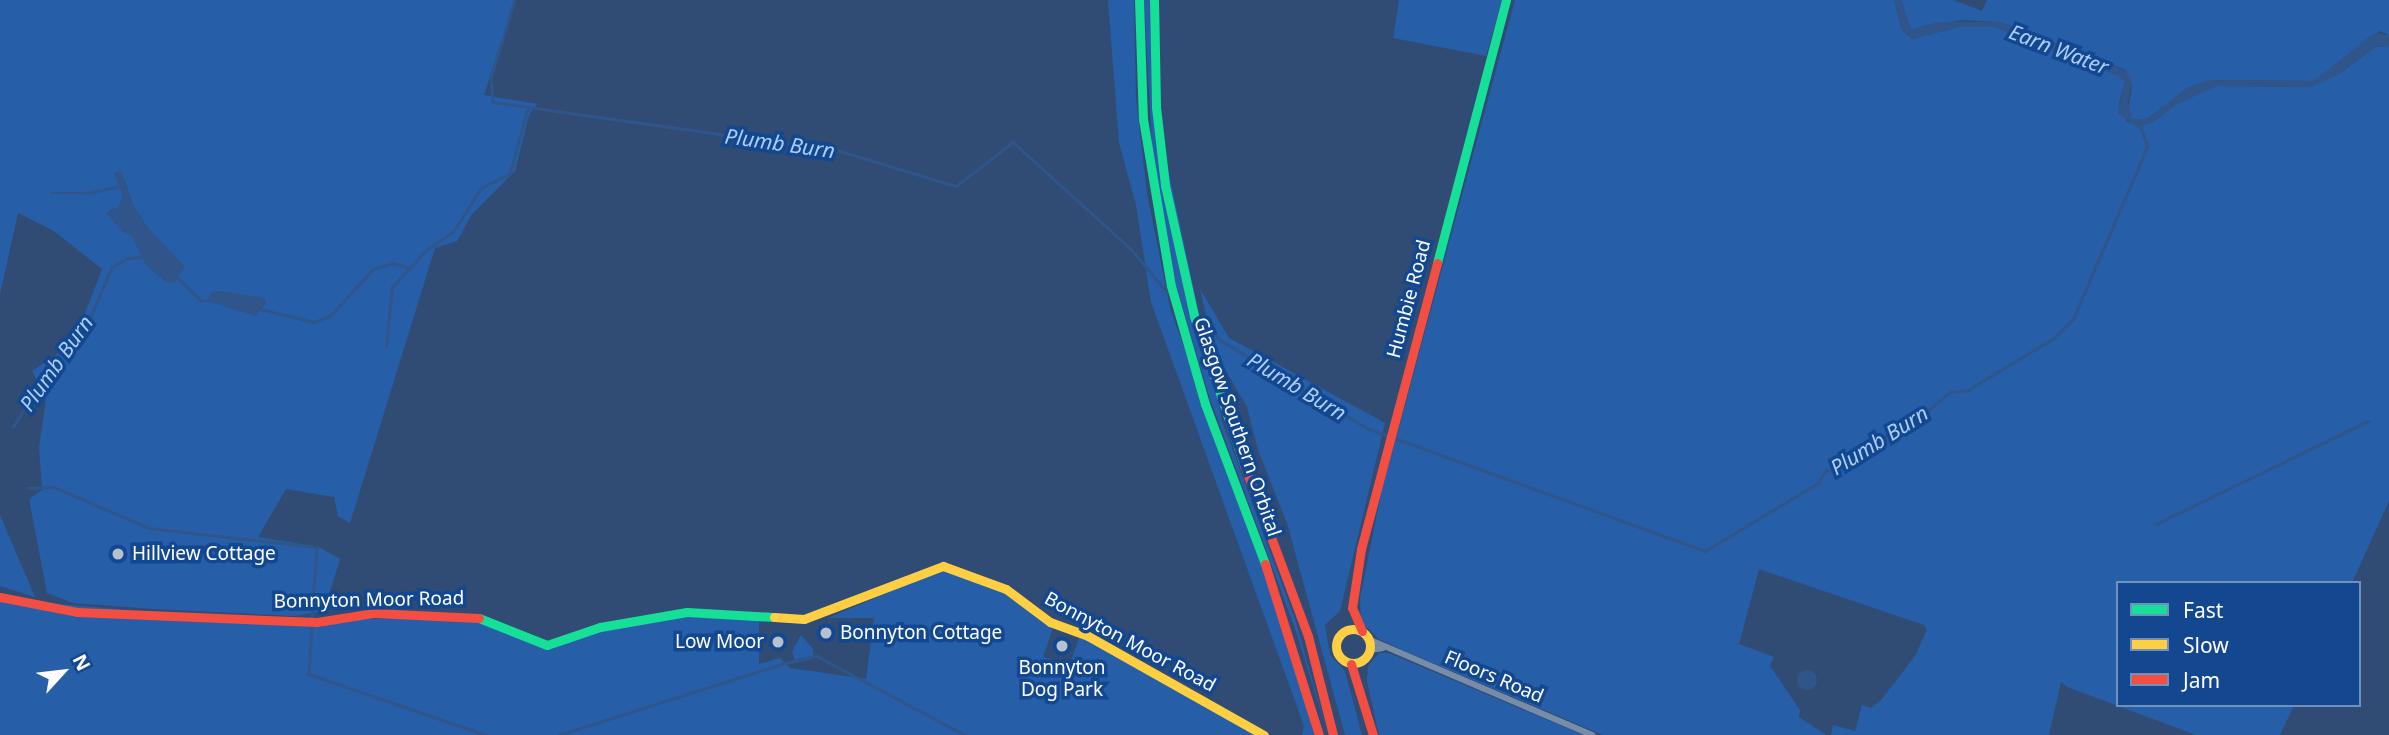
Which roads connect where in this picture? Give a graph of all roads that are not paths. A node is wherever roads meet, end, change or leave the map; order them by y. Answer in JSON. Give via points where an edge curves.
{"nodes":[{"id":1,"x":1139,"y":0,"type":"edge"},
{"id":2,"x":1154,"y":0,"type":"edge"},
{"id":3,"x":1506,"y":0,"type":"edge"},
{"id":4,"x":0,"y":597,"type":"edge"},
{"id":5,"x":1352,"y":608,"type":"junction"},
{"id":6,"x":1342,"y":632,"type":"junction"},
{"id":7,"x":1365,"y":635,"type":"junction"},
{"id":8,"x":1383,"y":648,"type":"junction"},
{"id":9,"x":1367,"y":654,"type":"junction"},
{"id":10,"x":1351,"y":664,"type":"junction"},
{"id":11,"x":1360,"y":684,"type":"junction"},
{"id":12,"x":1264,"y":735,"type":"edge"},
{"id":13,"x":1319,"y":735,"type":"edge"},
{"id":14,"x":1333,"y":735,"type":"edge"},
{"id":15,"x":1373,"y":735,"type":"edge"},
{"id":16,"x":1592,"y":735,"type":"edge"}],
"edges":[{"from":1,"to":13,"type":"main road","name":"Glasgow Southern Orbital","via":[[1143,119],[1171,286],[1205,404],[1286,619]]},
{"from":2,"to":14,"type":"main road","name":"Glasgow Southern Orbital","via":[[1156,107],[1188,293],[1225,416],[1308,636]]},
{"from":3,"to":5,"type":"main road","name":"Humbie Road","via":[[1376,484]]},
{"from":4,"to":12,"type":"main road","name":"Bonnyton Moor Road","via":[[77,612],[317,622],[355,614],[466,615],[498,623],[547,645],[600,627],[687,612],[804,620],[943,566],[1006,589],[1050,622],[1088,636]]},
{"from":5,"to":6,"type":"main road","name":"Humbie Road"},
{"from":5,"to":7,"type":"main road"},
{"from":6,"to":7,"type":"main road"},
{"from":6,"to":10,"type":"main road","via":[[1336,642],[1337,654]]},
{"from":7,"to":8,"type":"street","name":"Floors Road"},
{"from":7,"to":9,"type":"main road"},
{"from":8,"to":9,"type":"street"},
{"from":8,"to":16,"type":"street","name":"Floors Road"},
{"from":9,"to":10,"type":"main road"},
{"from":9,"to":11,"type":"main road"},
{"from":10,"to":11,"type":"main road"},
{"from":11,"to":15,"type":"main road"}]}
